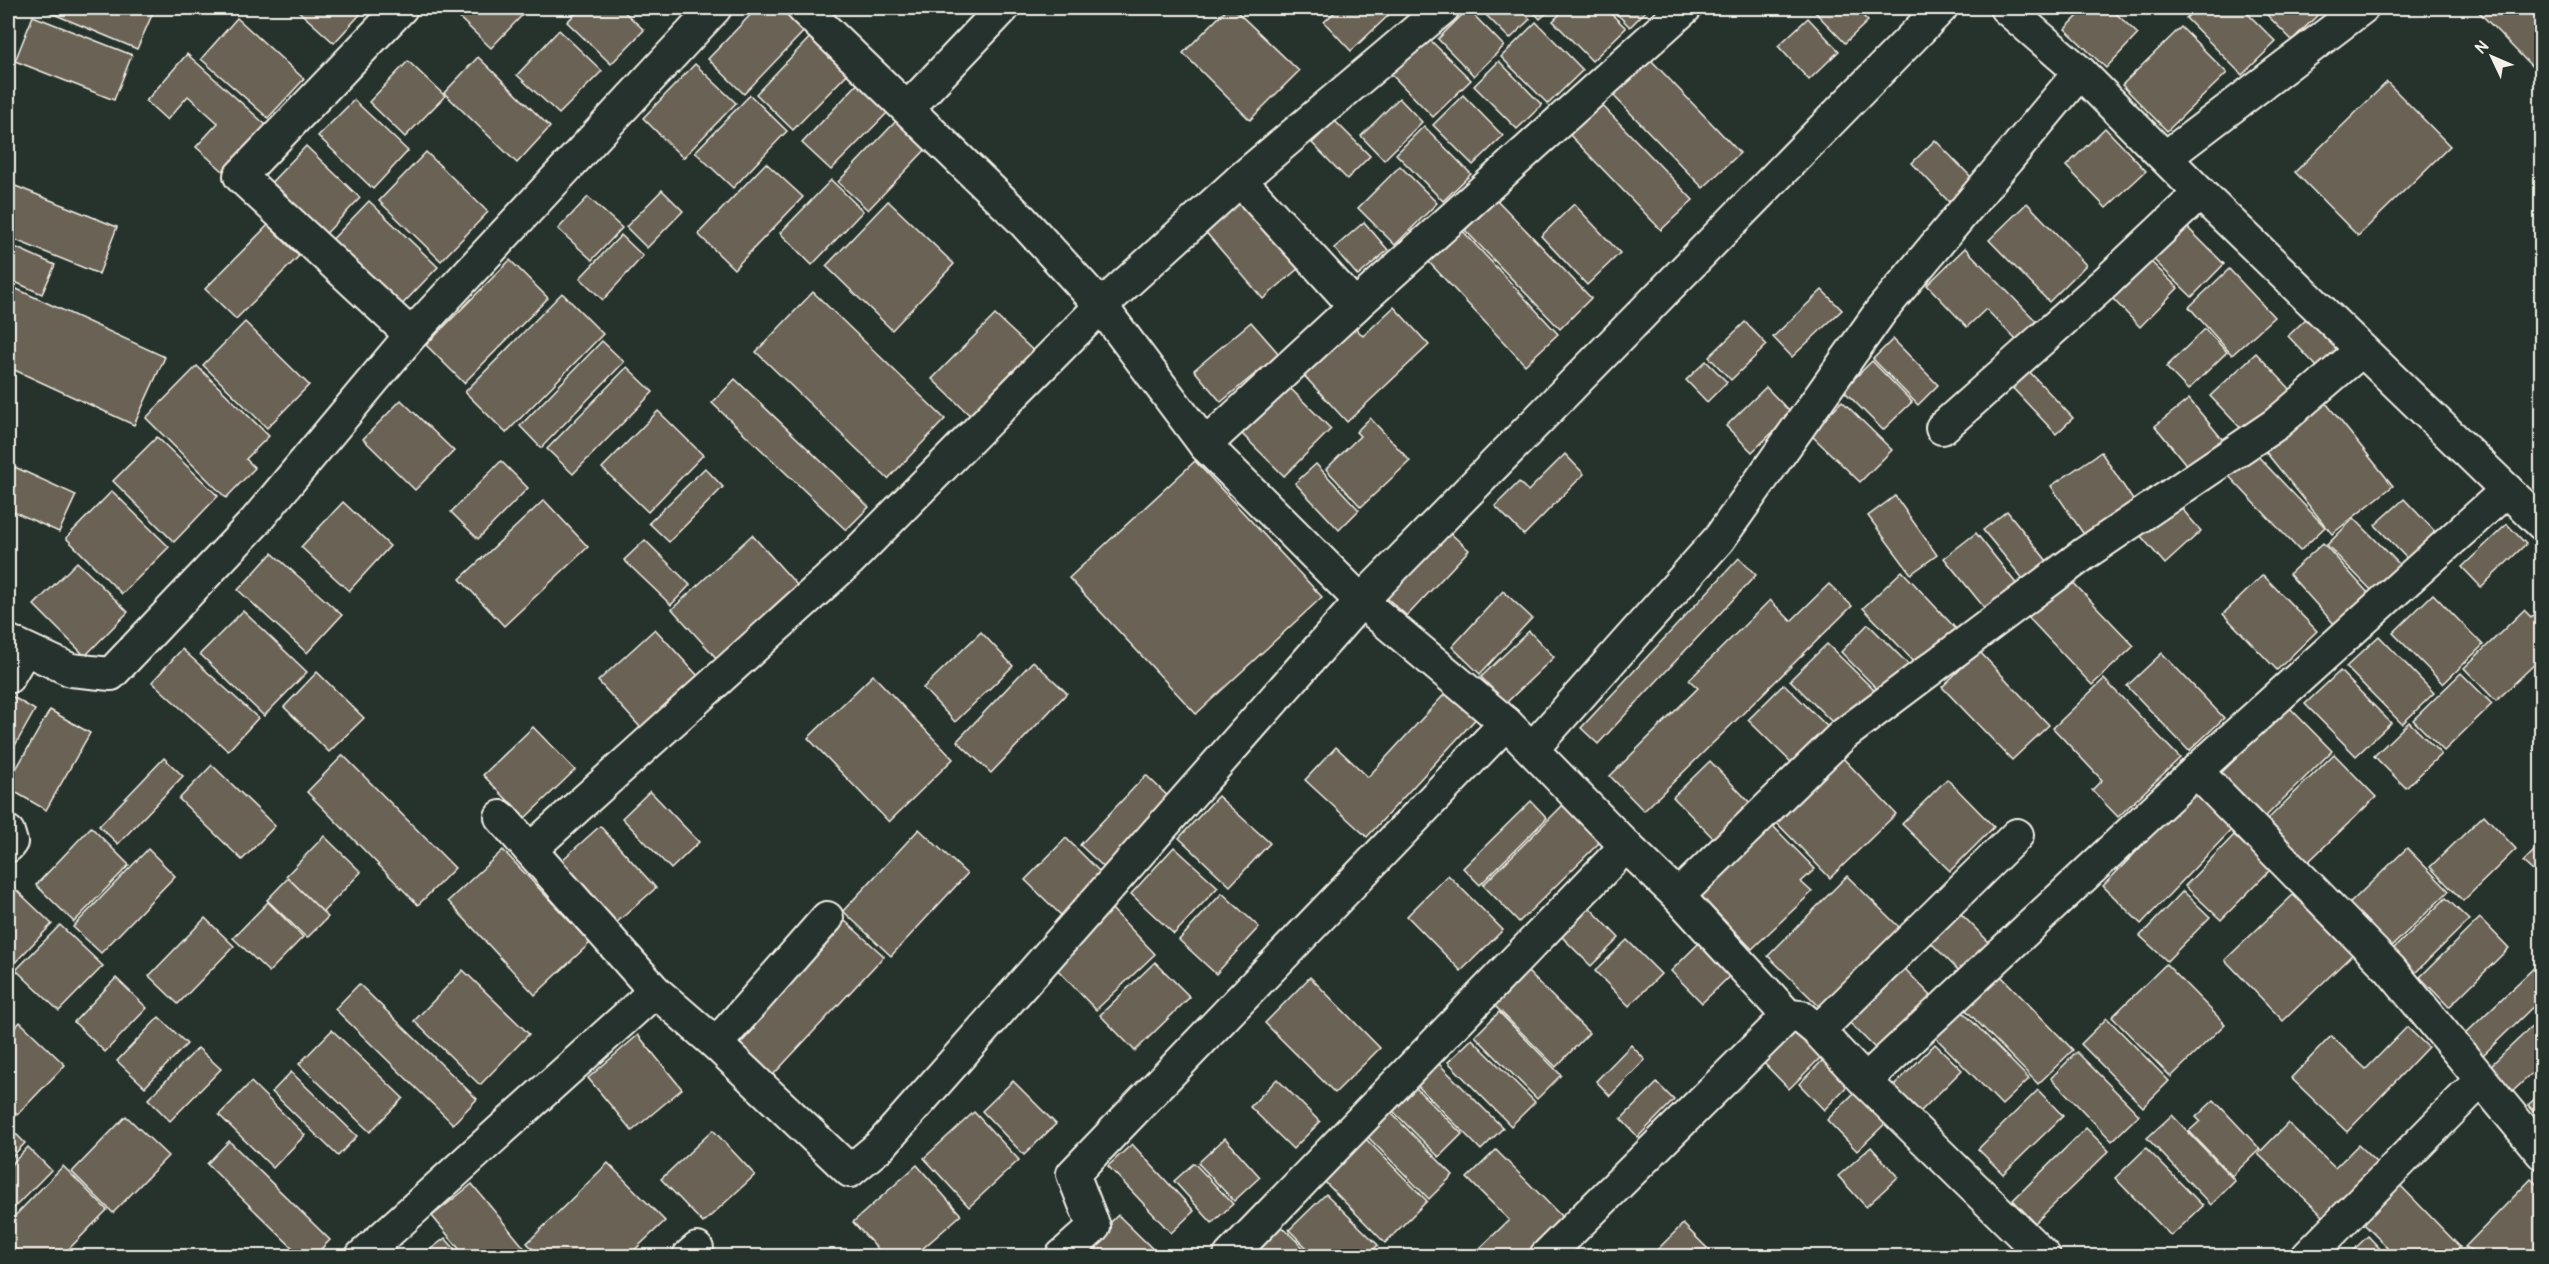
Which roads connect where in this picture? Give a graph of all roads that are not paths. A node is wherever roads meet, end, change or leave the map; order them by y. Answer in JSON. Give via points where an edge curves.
{"nodes":[{"id":1,"x":401,"y":8,"type":"edge"},
{"id":2,"x":715,"y":8,"type":"edge"},
{"id":3,"x":803,"y":8,"type":"edge"},
{"id":4,"x":1003,"y":8,"type":"edge"},
{"id":5,"x":1443,"y":8,"type":"edge"},
{"id":6,"x":1685,"y":8,"type":"edge"},
{"id":7,"x":1941,"y":8,"type":"edge"},
{"id":8,"x":2006,"y":8,"type":"edge"},
{"id":9,"x":2362,"y":8,"type":"edge"},
{"id":10,"x":2080,"y":72,"type":"junction"},
{"id":11,"x":908,"y":108,"type":"junction"},
{"id":12,"x":2166,"y":157,"type":"junction"},
{"id":13,"x":1240,"y":180,"type":"junction"},
{"id":14,"x":2200,"y":193,"type":"junction"},
{"id":15,"x":1101,"y":306,"type":"junction"},
{"id":16,"x":1355,"y":306,"type":"junction"},
{"id":17,"x":411,"y":335,"type":"junction"},
{"id":18,"x":2362,"y":350,"type":"junction"},
{"id":19,"x":1942,"y":428,"type":"dead end"},
{"id":20,"x":1204,"y":445,"type":"junction"},
{"id":21,"x":2508,"y":490,"type":"junction"},
{"id":22,"x":2541,"y":524,"type":"edge"},
{"id":23,"x":1361,"y":601,"type":"junction"},
{"id":24,"x":16,"y":646,"type":"edge"},
{"id":25,"x":8,"y":677,"type":"edge"},
{"id":26,"x":1506,"y":723,"type":"junction"},
{"id":27,"x":1532,"y":749,"type":"junction"},
{"id":28,"x":2196,"y":771,"type":"junction"},
{"id":29,"x":501,"y":817,"type":"dead end"},
{"id":30,"x":8,"y":832,"type":"edge"},
{"id":31,"x":2017,"y":835,"type":"dead end"},
{"id":32,"x":8,"y":846,"type":"edge"},
{"id":33,"x":1626,"y":846,"type":"junction"},
{"id":34,"x":531,"y":850,"type":"junction"},
{"id":35,"x":1678,"y":896,"type":"junction"},
{"id":36,"x":827,"y":918,"type":"dead end"},
{"id":37,"x":655,"y":991,"type":"junction"},
{"id":38,"x":1788,"y":1016,"type":"junction"},
{"id":39,"x":1818,"y":1030,"type":"junction"},
{"id":40,"x":716,"y":1044,"type":"junction"},
{"id":41,"x":2481,"y":1080,"type":"junction"},
{"id":42,"x":1865,"y":1081,"type":"junction"},
{"id":43,"x":2541,"y":1153,"type":"edge"},
{"id":44,"x":362,"y":1257,"type":"edge"},
{"id":45,"x":1062,"y":1257,"type":"edge"},
{"id":46,"x":1230,"y":1257,"type":"edge"},
{"id":47,"x":1546,"y":1257,"type":"edge"},
{"id":48,"x":2044,"y":1257,"type":"edge"},
{"id":49,"x":2308,"y":1257,"type":"edge"}],
"edges":[{"from":1,"to":17,"type":"street","via":[[240,176]]},
{"from":2,"to":17,"type":"street"},
{"from":3,"to":11,"type":"street"},
{"from":4,"to":11,"type":"street"},
{"from":5,"to":13,"type":"street"},
{"from":6,"to":16,"type":"street"},
{"from":7,"to":23,"type":"street"},
{"from":8,"to":10,"type":"street"},
{"from":9,"to":12,"type":"street"},
{"from":10,"to":12,"type":"street"},
{"from":10,"to":27,"type":"street","via":[[1881,311],[1719,539]]},
{"from":11,"to":15,"type":"street","via":[[1022,220]]},
{"from":12,"to":14,"type":"street"},
{"from":13,"to":15,"type":"street"},
{"from":13,"to":16,"type":"street"},
{"from":14,"to":18,"type":"street"},
{"from":14,"to":19,"type":"street"},
{"from":15,"to":20,"type":"street"},
{"from":15,"to":34,"type":"street","via":[[849,561]]},
{"from":16,"to":20,"type":"street"},
{"from":17,"to":24,"type":"street","via":[[254,523],[111,674],[71,670]]},
{"from":18,"to":21,"type":"street"},
{"from":18,"to":35,"type":"street","via":[[2276,424],[2084,554],[1843,735]]},
{"from":20,"to":23,"type":"street"},
{"from":21,"to":22,"type":"street"},
{"from":21,"to":28,"type":"street"},
{"from":23,"to":26,"type":"street"},
{"from":23,"to":40,"type":"street","via":[[889,1136],[850,1172]]},
{"from":24,"to":25,"type":"street"},
{"from":26,"to":27,"type":"street"},
{"from":26,"to":45,"type":"street","via":[[1073,1174],[1094,1227]]},
{"from":27,"to":33,"type":"street"},
{"from":28,"to":41,"type":"street","via":[[2390,969]]},
{"from":28,"to":42,"type":"street"},
{"from":29,"to":34,"type":"street"},
{"from":30,"to":32,"type":"street"},
{"from":31,"to":39,"type":"street"},
{"from":33,"to":35,"type":"street"},
{"from":33,"to":46,"type":"street"},
{"from":34,"to":37,"type":"street"},
{"from":35,"to":38,"type":"street"},
{"from":36,"to":40,"type":"street"},
{"from":37,"to":40,"type":"street"},
{"from":37,"to":44,"type":"street"},
{"from":38,"to":39,"type":"street","via":[[1801,1017]]},
{"from":38,"to":47,"type":"street"},
{"from":39,"to":42,"type":"street"},
{"from":41,"to":43,"type":"street"},
{"from":41,"to":49,"type":"street"},
{"from":42,"to":48,"type":"street"}]}
